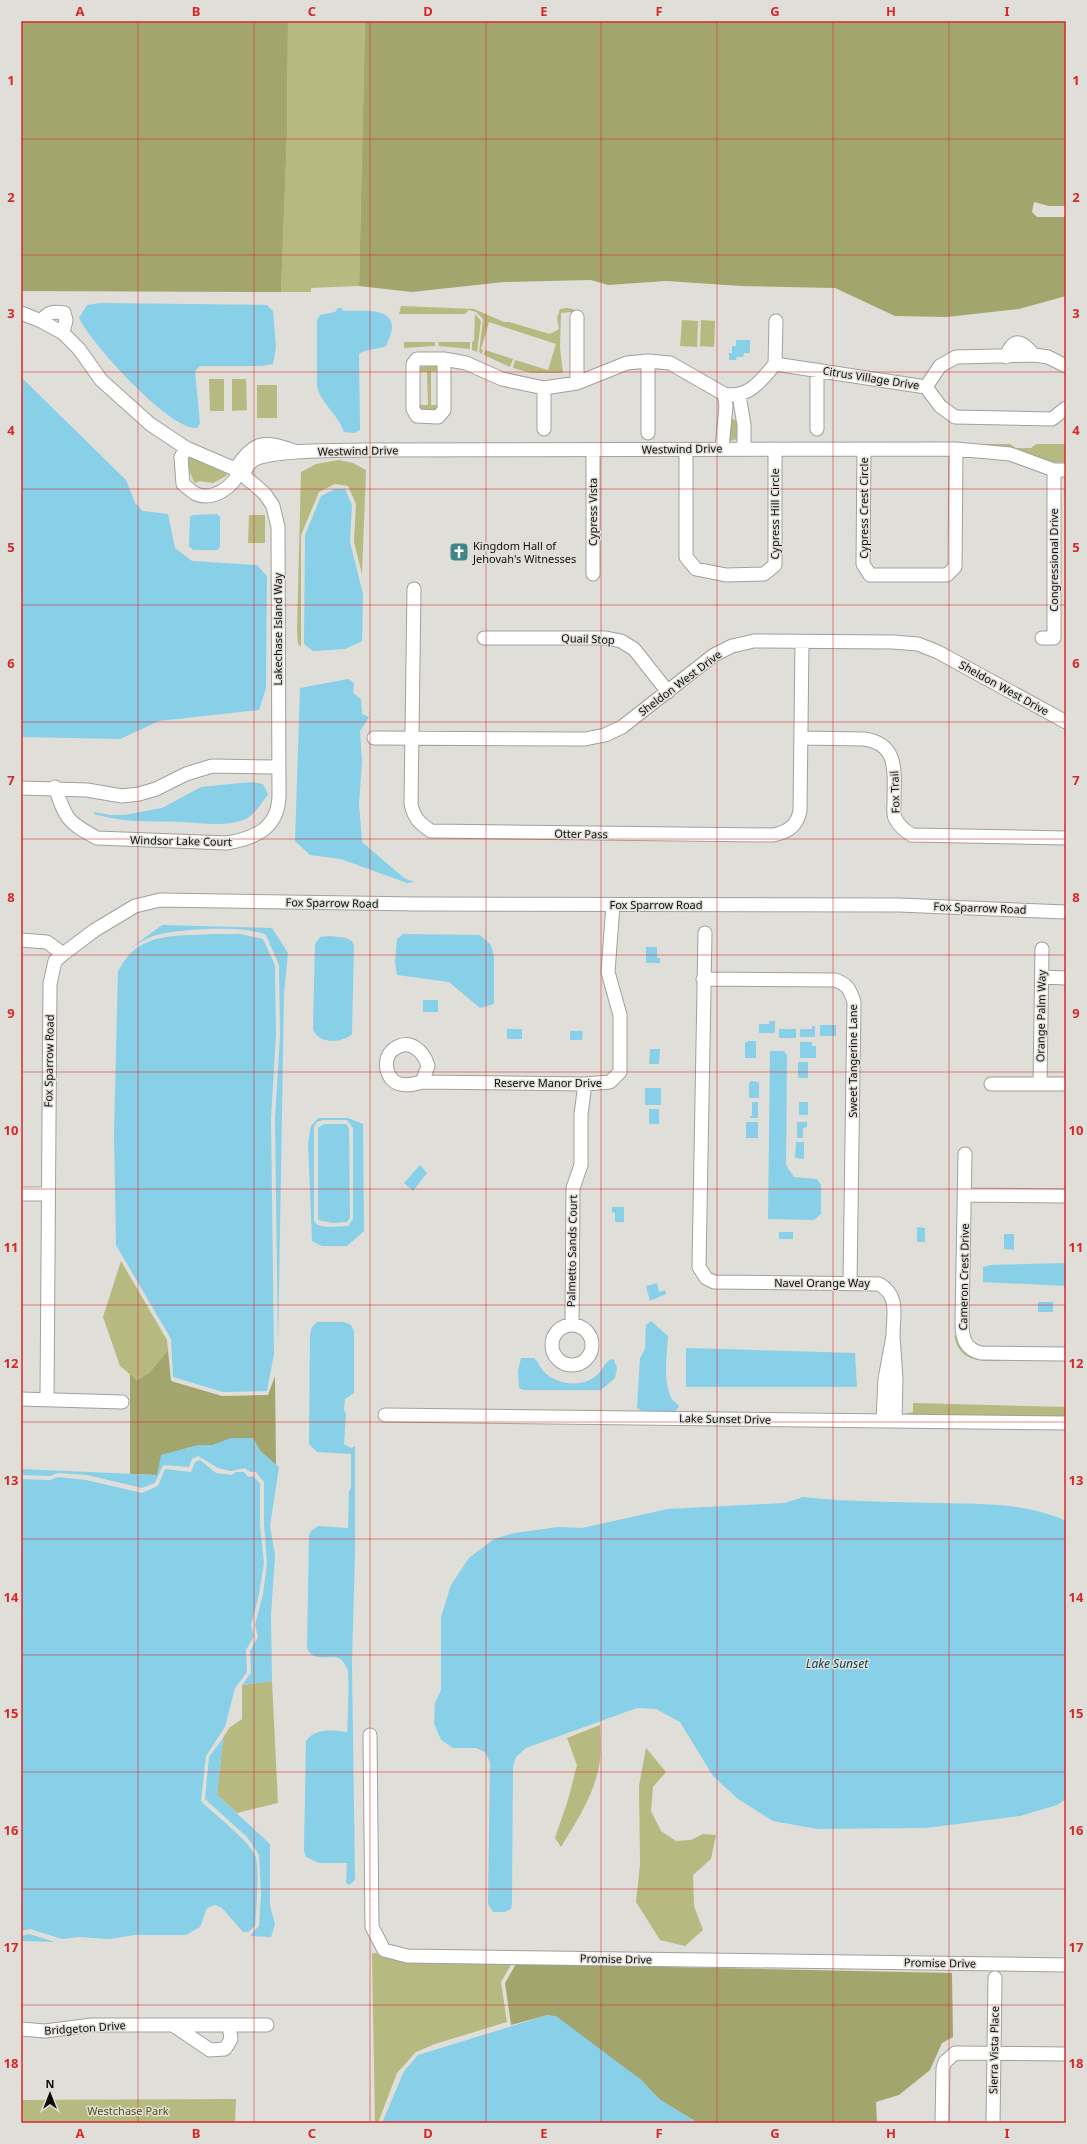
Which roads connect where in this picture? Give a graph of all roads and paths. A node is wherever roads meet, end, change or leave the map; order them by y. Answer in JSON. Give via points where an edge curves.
{"nodes":[{"id":1,"x":21,"y":313,"type":"edge"},
{"id":2,"x":577,"y":317,"type":"dead end"},
{"id":3,"x":41,"y":321,"type":"junction"},
{"id":4,"x":776,"y":322,"type":"dead end"},
{"id":5,"x":63,"y":333,"type":"junction"},
{"id":6,"x":444,"y":359,"type":"junction"},
{"id":7,"x":648,"y":361,"type":"junction"},
{"id":8,"x":775,"y":364,"type":"junction"},
{"id":9,"x":1066,"y":366,"type":"edge"},
{"id":10,"x":817,"y":370,"type":"junction"},
{"id":11,"x":577,"y":383,"type":"junction"},
{"id":12,"x":926,"y":387,"type":"junction"},
{"id":13,"x":544,"y":388,"type":"junction"},
{"id":14,"x":724,"y":394,"type":"junction"},
{"id":15,"x":739,"y":395,"type":"junction"},
{"id":16,"x":1066,"y":408,"type":"edge"},
{"id":17,"x":725,"y":414,"type":"junction"},
{"id":18,"x":741,"y":414,"type":"junction"},
{"id":19,"x":544,"y":429,"type":"dead end"},
{"id":20,"x":817,"y":429,"type":"dead end"},
{"id":21,"x":648,"y":433,"type":"dead end"},
{"id":22,"x":186,"y":448,"type":"junction"},
{"id":23,"x":722,"y":448,"type":"junction"},
{"id":24,"x":744,"y":448,"type":"junction"},
{"id":25,"x":864,"y":449,"type":"junction"},
{"id":26,"x":956,"y":449,"type":"junction"},
{"id":27,"x":594,"y":450,"type":"junction"},
{"id":28,"x":686,"y":450,"type":"junction"},
{"id":29,"x":775,"y":450,"type":"junction"},
{"id":30,"x":1060,"y":470,"type":"edge"},
{"id":31,"x":239,"y":472,"type":"junction"},
{"id":32,"x":593,"y":574,"type":"dead end"},
{"id":33,"x":414,"y":589,"type":"dead end"},
{"id":34,"x":484,"y":638,"type":"dead end"},
{"id":35,"x":1042,"y":638,"type":"dead end"},
{"id":36,"x":802,"y":642,"type":"junction"},
{"id":37,"x":668,"y":692,"type":"junction"},
{"id":38,"x":1066,"y":722,"type":"edge"},
{"id":39,"x":413,"y":737,"type":"junction"},
{"id":40,"x":374,"y":738,"type":"dead end"},
{"id":41,"x":802,"y":738,"type":"junction"},
{"id":42,"x":278,"y":767,"type":"junction"},
{"id":43,"x":21,"y":788,"type":"edge"},
{"id":44,"x":55,"y":788,"type":"junction"},
{"id":45,"x":1066,"y":838,"type":"edge"},
{"id":46,"x":613,"y":904,"type":"junction"},
{"id":47,"x":1066,"y":912,"type":"edge"},
{"id":48,"x":705,"y":933,"type":"dead end"},
{"id":49,"x":21,"y":940,"type":"edge"},
{"id":50,"x":1042,"y":949,"type":"dead end"},
{"id":51,"x":63,"y":954,"type":"junction"},
{"id":52,"x":1042,"y":977,"type":"junction"},
{"id":53,"x":1066,"y":978,"type":"edge"},
{"id":54,"x":703,"y":979,"type":"junction"},
{"id":55,"x":422,"y":1082,"type":"dead end"},
{"id":56,"x":585,"y":1084,"type":"junction"},
{"id":57,"x":991,"y":1084,"type":"dead end"},
{"id":58,"x":1040,"y":1084,"type":"junction"},
{"id":59,"x":1066,"y":1084,"type":"edge"},
{"id":60,"x":965,"y":1154,"type":"dead end"},
{"id":61,"x":21,"y":1194,"type":"edge"},
{"id":62,"x":47,"y":1194,"type":"junction"},
{"id":63,"x":965,"y":1195,"type":"junction"},
{"id":64,"x":1066,"y":1196,"type":"edge"},
{"id":65,"x":850,"y":1282,"type":"junction"},
{"id":66,"x":572,"y":1324,"type":"dead end"},
{"id":67,"x":1066,"y":1354,"type":"edge"},
{"id":68,"x":21,"y":1399,"type":"edge"},
{"id":69,"x":47,"y":1399,"type":"junction"},
{"id":70,"x":122,"y":1402,"type":"dead end"},
{"id":71,"x":384,"y":1415,"type":"dead end"},
{"id":72,"x":889,"y":1421,"type":"junction"},
{"id":73,"x":1066,"y":1423,"type":"edge"},
{"id":74,"x":370,"y":1735,"type":"dead end"},
{"id":75,"x":1066,"y":1965,"type":"edge"},
{"id":76,"x":995,"y":1978,"type":"dead end"},
{"id":77,"x":173,"y":2024,"type":"junction"},
{"id":78,"x":229,"y":2025,"type":"junction"},
{"id":79,"x":266,"y":2025,"type":"dead end"},
{"id":80,"x":21,"y":2029,"type":"edge"},
{"id":81,"x":994,"y":2053,"type":"junction"},
{"id":82,"x":1066,"y":2054,"type":"edge"},
{"id":83,"x":942,"y":2123,"type":"edge"},
{"id":84,"x":993,"y":2123,"type":"edge"}],
"edges":[{"from":1,"to":3,"type":"street","name":"Lakechase Island Way"},
{"from":2,"to":11,"type":"street"},
{"from":3,"to":5,"type":"street","name":"Lakechase Island Way"},
{"from":3,"to":5,"type":"street","via":[[48,313],[64,313],[66,320]]},
{"from":4,"to":8,"type":"street"},
{"from":5,"to":22,"type":"street","name":"Lakechase Island Way","via":[[79,349],[101,380],[150,424]]},
{"from":6,"to":6,"type":"street","via":[[417,359],[414,364],[413,409],[417,416],[438,417],[444,410]]},
{"from":6,"to":13,"type":"street","via":[[466,363],[502,379]]},
{"from":7,"to":11,"type":"street","via":[[627,363]]},
{"from":7,"to":14,"type":"street","via":[[670,363]]},
{"from":7,"to":21,"type":"street"},
{"from":8,"to":10,"type":"street","name":"Citrus Village Drive"},
{"from":8,"to":15,"type":"street","via":[[756,387]]},
{"from":9,"to":12,"type":"street","name":"Citrus Village Drive","via":[[1048,356],[956,357],[940,366]]},
{"from":10,"to":12,"type":"street","name":"Citrus Village Drive"},
{"from":10,"to":20,"type":"street","name":"Citrus Village Drive"},
{"from":11,"to":13,"type":"street"},
{"from":12,"to":16,"type":"street","name":"Citrus Village Drive","via":[[940,406],[955,417],[1052,419]]},
{"from":13,"to":19,"type":"street"},
{"from":14,"to":15,"type":"street"},
{"from":14,"to":17,"type":"street"},
{"from":15,"to":18,"type":"street"},
{"from":17,"to":18,"type":"street"},
{"from":17,"to":23,"type":"street"},
{"from":18,"to":24,"type":"street","via":[[744,425]]},
{"from":22,"to":31,"type":"street","name":"Lakechase Island Way"},
{"from":22,"to":31,"type":"street","name":"Westwind Drive","via":[[181,457],[183,484],[197,494],[216,495],[235,482]]},
{"from":23,"to":24,"type":"street","name":"Westwind Drive"},
{"from":23,"to":28,"type":"street","name":"Westwind Drive"},
{"from":24,"to":29,"type":"street","name":"Westwind Drive"},
{"from":25,"to":26,"type":"street","name":"Westwind Drive"},
{"from":25,"to":26,"type":"street","name":"Cypress Crest Circle","via":[[863,564],[870,575],[947,575],[955,567]]},
{"from":25,"to":29,"type":"street","name":"Westwind Drive"},
{"from":26,"to":30,"type":"street","name":"Westwind Drive","via":[[1010,454]]},
{"from":27,"to":28,"type":"street","name":"Westwind Drive"},
{"from":27,"to":31,"type":"street","name":"Westwind Drive","via":[[295,452],[277,445],[260,445],[247,452]]},
{"from":27,"to":32,"type":"street","name":"Cypress Vista"},
{"from":28,"to":29,"type":"street","name":"Cypress Hill Circle","via":[[686,557],[696,569],[726,575],[764,574],[774,565]]},
{"from":30,"to":35,"type":"street","name":"Congressional Drive","via":[[1054,638]]},
{"from":31,"to":42,"type":"street","name":"Lakechase Island Way","via":[[265,494],[273,506],[278,527]]},
{"from":33,"to":39,"type":"street","name":"Otter Pass"},
{"from":34,"to":37,"type":"street","name":"Quail Stop","via":[[621,640],[634,649]]},
{"from":36,"to":37,"type":"street","name":"Sheldon West Drive","via":[[754,641],[732,646],[714,655]]},
{"from":36,"to":38,"type":"street","name":"Sheldon West Drive","via":[[918,644],[938,652]]},
{"from":36,"to":41,"type":"street","name":"Otter Pass"},
{"from":37,"to":39,"type":"street","name":"Sheldon West Drive","via":[[622,727],[605,735],[585,739]]},
{"from":39,"to":40,"type":"street","name":"Sheldon West Drive"},
{"from":39,"to":41,"type":"street","name":"Otter Pass","via":[[411,804],[419,823],[430,831],[773,835],[784,833],[798,820]]},
{"from":41,"to":45,"type":"street","name":"Fox Trail","via":[[874,740],[890,752],[894,765],[895,817],[903,830],[912,835]]},
{"from":42,"to":44,"type":"street","via":[[212,766],[186,774],[156,789],[122,796]]},
{"from":42,"to":44,"type":"street","name":"Windsor Lake Court","via":[[279,801],[276,816],[248,840],[227,843],[97,838],[79,828],[65,815]]},
{"from":43,"to":44,"type":"street"},
{"from":46,"to":47,"type":"street","name":"Fox Sparrow Road","via":[[899,905]]},
{"from":46,"to":51,"type":"street","name":"Fox Sparrow Road","via":[[160,900],[135,906],[95,930]]},
{"from":46,"to":56,"type":"street","name":"Reserve Manor Drive","via":[[608,972],[620,1015],[620,1072],[610,1082]]},
{"from":48,"to":54,"type":"street"},
{"from":49,"to":51,"type":"street","via":[[47,942]]},
{"from":50,"to":52,"type":"street","name":"Orange Palm Way"},
{"from":51,"to":62,"type":"street","name":"Fox Sparrow Road","via":[[55,962],[50,984]]},
{"from":52,"to":53,"type":"street"},
{"from":52,"to":58,"type":"street","name":"Orange Palm Way"},
{"from":54,"to":65,"type":"street","name":"Sweet Tangerine Lane","via":[[835,980],[850,988],[854,1002]]},
{"from":54,"to":65,"type":"street","name":"Navel Orange Way","via":[[699,1267],[706,1278],[714,1282]]},
{"from":55,"to":56,"type":"street","name":"Reserve Manor Drive"},
{"from":56,"to":66,"type":"street","name":"Palmetto Sands Court","via":[[582,1165],[573,1188]]},
{"from":57,"to":58,"type":"street"},
{"from":58,"to":59,"type":"street"},
{"from":60,"to":63,"type":"street","name":"Cameron Crest Drive"},
{"from":61,"to":62,"type":"street"},
{"from":62,"to":69,"type":"street","name":"Fox Sparrow Road"},
{"from":63,"to":64,"type":"street"},
{"from":63,"to":67,"type":"street","name":"Cameron Crest Drive","via":[[962,1334],[965,1342],[971,1349],[981,1353]]},
{"from":65,"to":72,"type":"street","name":"Navel Orange Way","via":[[879,1284],[888,1289],[894,1298],[896,1379]]},
{"from":68,"to":69,"type":"street"},
{"from":69,"to":70,"type":"street"},
{"from":71,"to":72,"type":"street","name":"Lake Sunset Drive"},
{"from":72,"to":73,"type":"street","name":"Lake Sunset Drive"},
{"from":74,"to":75,"type":"street","name":"Promise Drive","via":[[372,1927],[384,1950],[406,1956]]},
{"from":76,"to":81,"type":"street","name":"Sierra Vista Place"},
{"from":77,"to":78,"type":"street","name":"Bridgeton Drive"},
{"from":77,"to":78,"type":"street","via":[[210,2050],[226,2049],[231,2039]]},
{"from":77,"to":80,"type":"street","name":"Bridgeton Drive","via":[[92,2025],[45,2031]]},
{"from":78,"to":79,"type":"street","name":"Bridgeton Drive"},
{"from":81,"to":82,"type":"street"},
{"from":81,"to":83,"type":"street","via":[[956,2053],[945,2062]]},
{"from":81,"to":84,"type":"street","name":"Sierra Vista Place"}]}
